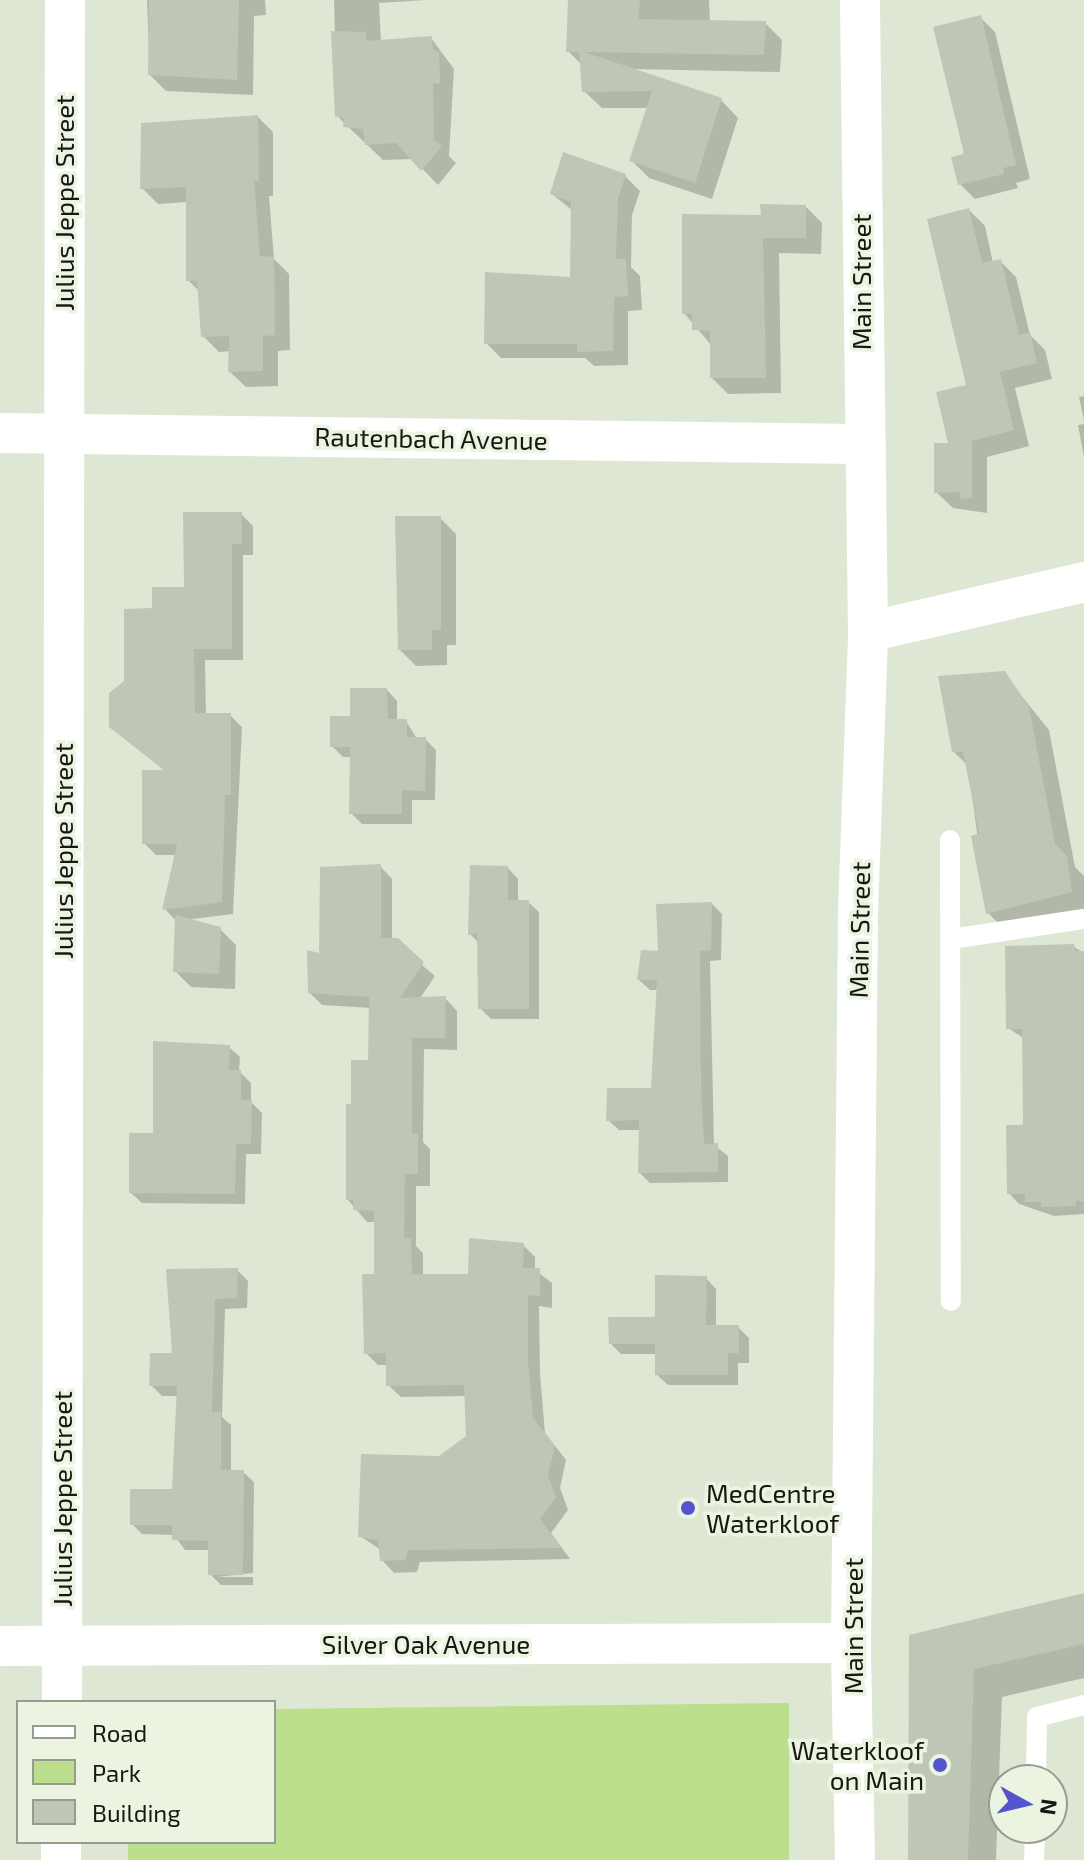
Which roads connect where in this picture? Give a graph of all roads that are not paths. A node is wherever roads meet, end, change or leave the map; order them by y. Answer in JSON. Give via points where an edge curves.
{"nodes":[{"id":1,"x":65,"y":0,"type":"edge"},
{"id":2,"x":860,"y":0,"type":"edge"},
{"id":3,"x":0,"y":433,"type":"edge"},
{"id":4,"x":64,"y":433,"type":"junction"},
{"id":5,"x":862,"y":444,"type":"junction"},
{"id":6,"x":1084,"y":582,"type":"edge"},
{"id":7,"x":868,"y":632,"type":"junction"},
{"id":8,"x":950,"y":840,"type":"dead end"},
{"id":9,"x":1084,"y":919,"type":"edge"},
{"id":10,"x":951,"y":939,"type":"junction"},
{"id":11,"x":951,"y":1301,"type":"dead end"},
{"id":12,"x":851,"y":1643,"type":"junction"},
{"id":13,"x":62,"y":1645,"type":"junction"},
{"id":14,"x":0,"y":1646,"type":"edge"},
{"id":15,"x":62,"y":1700,"type":"edge"},
{"id":16,"x":1084,"y":1705,"type":"edge"},
{"id":17,"x":1036,"y":1764,"type":"edge"},
{"id":18,"x":855,"y":1860,"type":"edge"}],
"edges":[{"from":1,"to":4,"type":"street","name":"Julius Jeppe Street"},
{"from":2,"to":5,"type":"street","name":"Main Street"},
{"from":3,"to":4,"type":"street","name":"Rautenbach Avenue"},
{"from":4,"to":5,"type":"street","name":"Rautenbach Avenue"},
{"from":4,"to":13,"type":"street","name":"Julius Jeppe Street"},
{"from":5,"to":7,"type":"street","name":"Main Street"},
{"from":6,"to":7,"type":"street"},
{"from":7,"to":12,"type":"street","name":"Main Street","via":[[858,911]]},
{"from":8,"to":10,"type":"lane"},
{"from":9,"to":10,"type":"lane"},
{"from":10,"to":11,"type":"lane"},
{"from":12,"to":13,"type":"street","name":"Silver Oak Avenue"},
{"from":12,"to":18,"type":"street","name":"Main Street"},
{"from":13,"to":14,"type":"street","name":"Silver Oak Avenue"},
{"from":13,"to":15,"type":"street","name":"Julius Jeppe Street"},
{"from":16,"to":17,"type":"lane","via":[[1037,1717]]}]}
